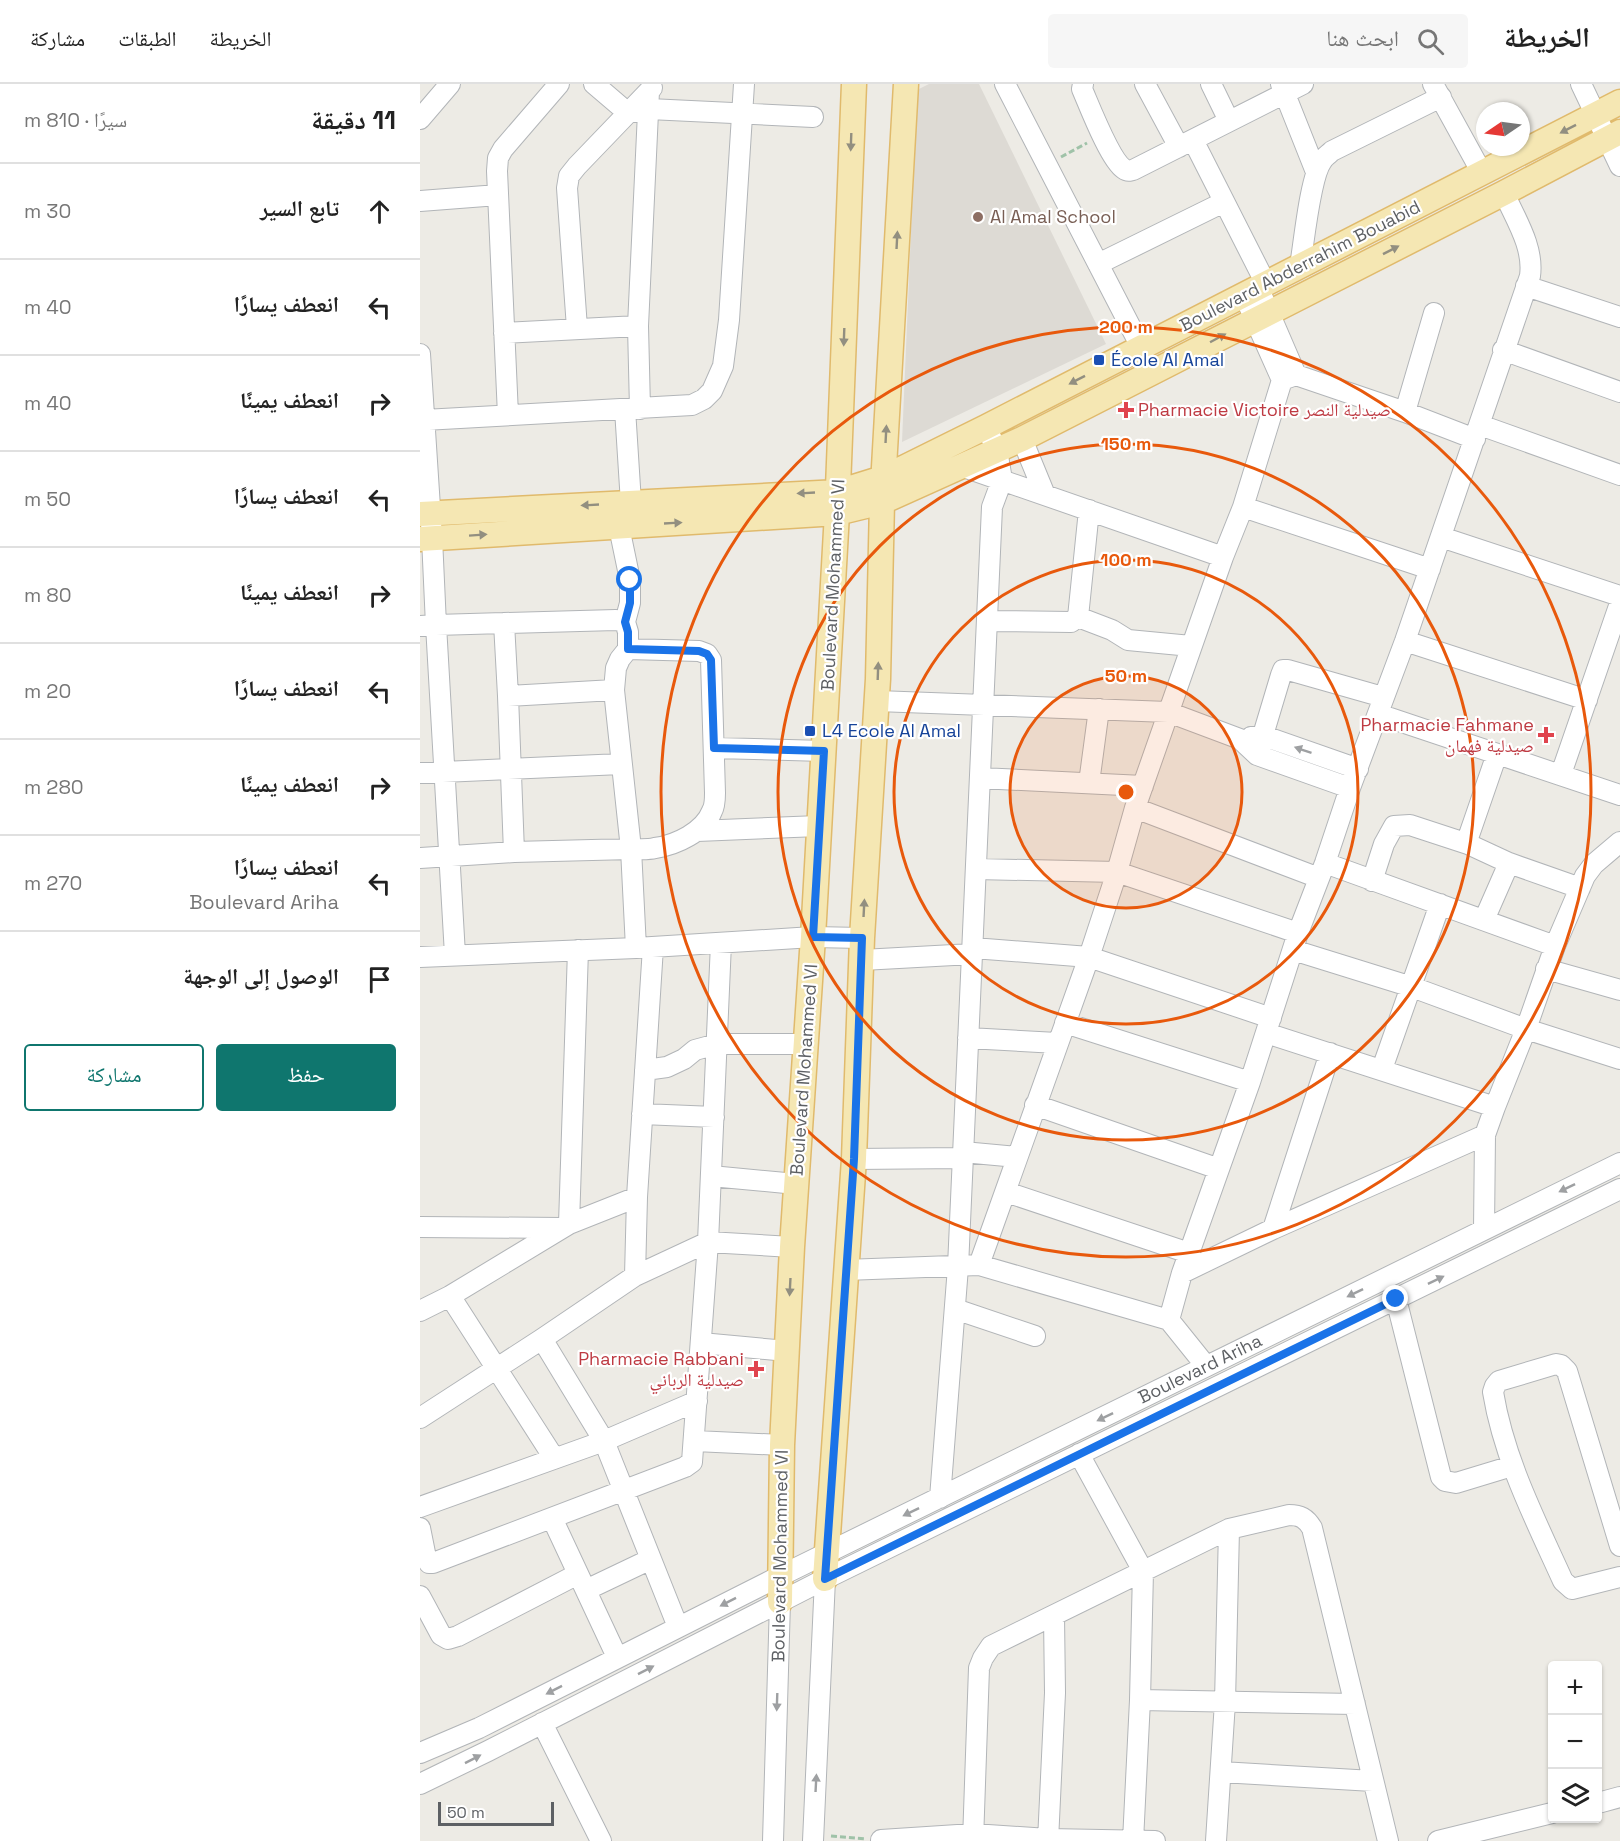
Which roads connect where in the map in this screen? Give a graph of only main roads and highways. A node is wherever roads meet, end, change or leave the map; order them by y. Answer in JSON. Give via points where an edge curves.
{"nodes":[{"id":1,"x":854,"y":84,"type":"edge"},
{"id":2,"x":906,"y":84,"type":"edge"},
{"id":3,"x":1620,"y":102,"type":"edge"},
{"id":4,"x":1614,"y":136,"type":"edge"},
{"id":5,"x":883,"y":478,"type":"junction"},
{"id":6,"x":838,"y":502,"type":"junction"},
{"id":7,"x":882,"y":502,"type":"junction"},
{"id":8,"x":425,"y":514,"type":"edge"},
{"id":9,"x":426,"y":538,"type":"edge"},
{"id":10,"x":825,"y":1579,"type":"road end"},
{"id":11,"x":780,"y":1602,"type":"road end"}],
"edges":[{"from":1,"to":6,"type":"main road","name":"Boulevard Mohammed VI","one_way":true},
{"from":5,"to":2,"type":"main road","one_way":true},
{"from":3,"to":5,"type":"main road","name":"Boulevard Abderrahim Bouabid","one_way":true},
{"from":7,"to":4,"type":"main road","name":"Boulevard Abderrahim Bouabid","one_way":true,"via":[[1116,392]]},
{"from":5,"to":6,"type":"main road","name":"Boulevard Abderrahim Bouabid"},
{"from":5,"to":7,"type":"main road"},
{"from":6,"to":7,"type":"main road","name":"Boulevard Abderrahim Bouabid"},
{"from":6,"to":8,"type":"main road","one_way":true,"via":[[631,503]]},
{"from":9,"to":6,"type":"main road","one_way":true,"via":[[620,527]]},
{"from":6,"to":11,"type":"main road","name":"Boulevard Mohammed VI","one_way":true,"via":[[792,1247],[782,1445]]},
{"from":10,"to":7,"type":"main road","one_way":true,"via":[[854,1159],[877,701]]}]}
